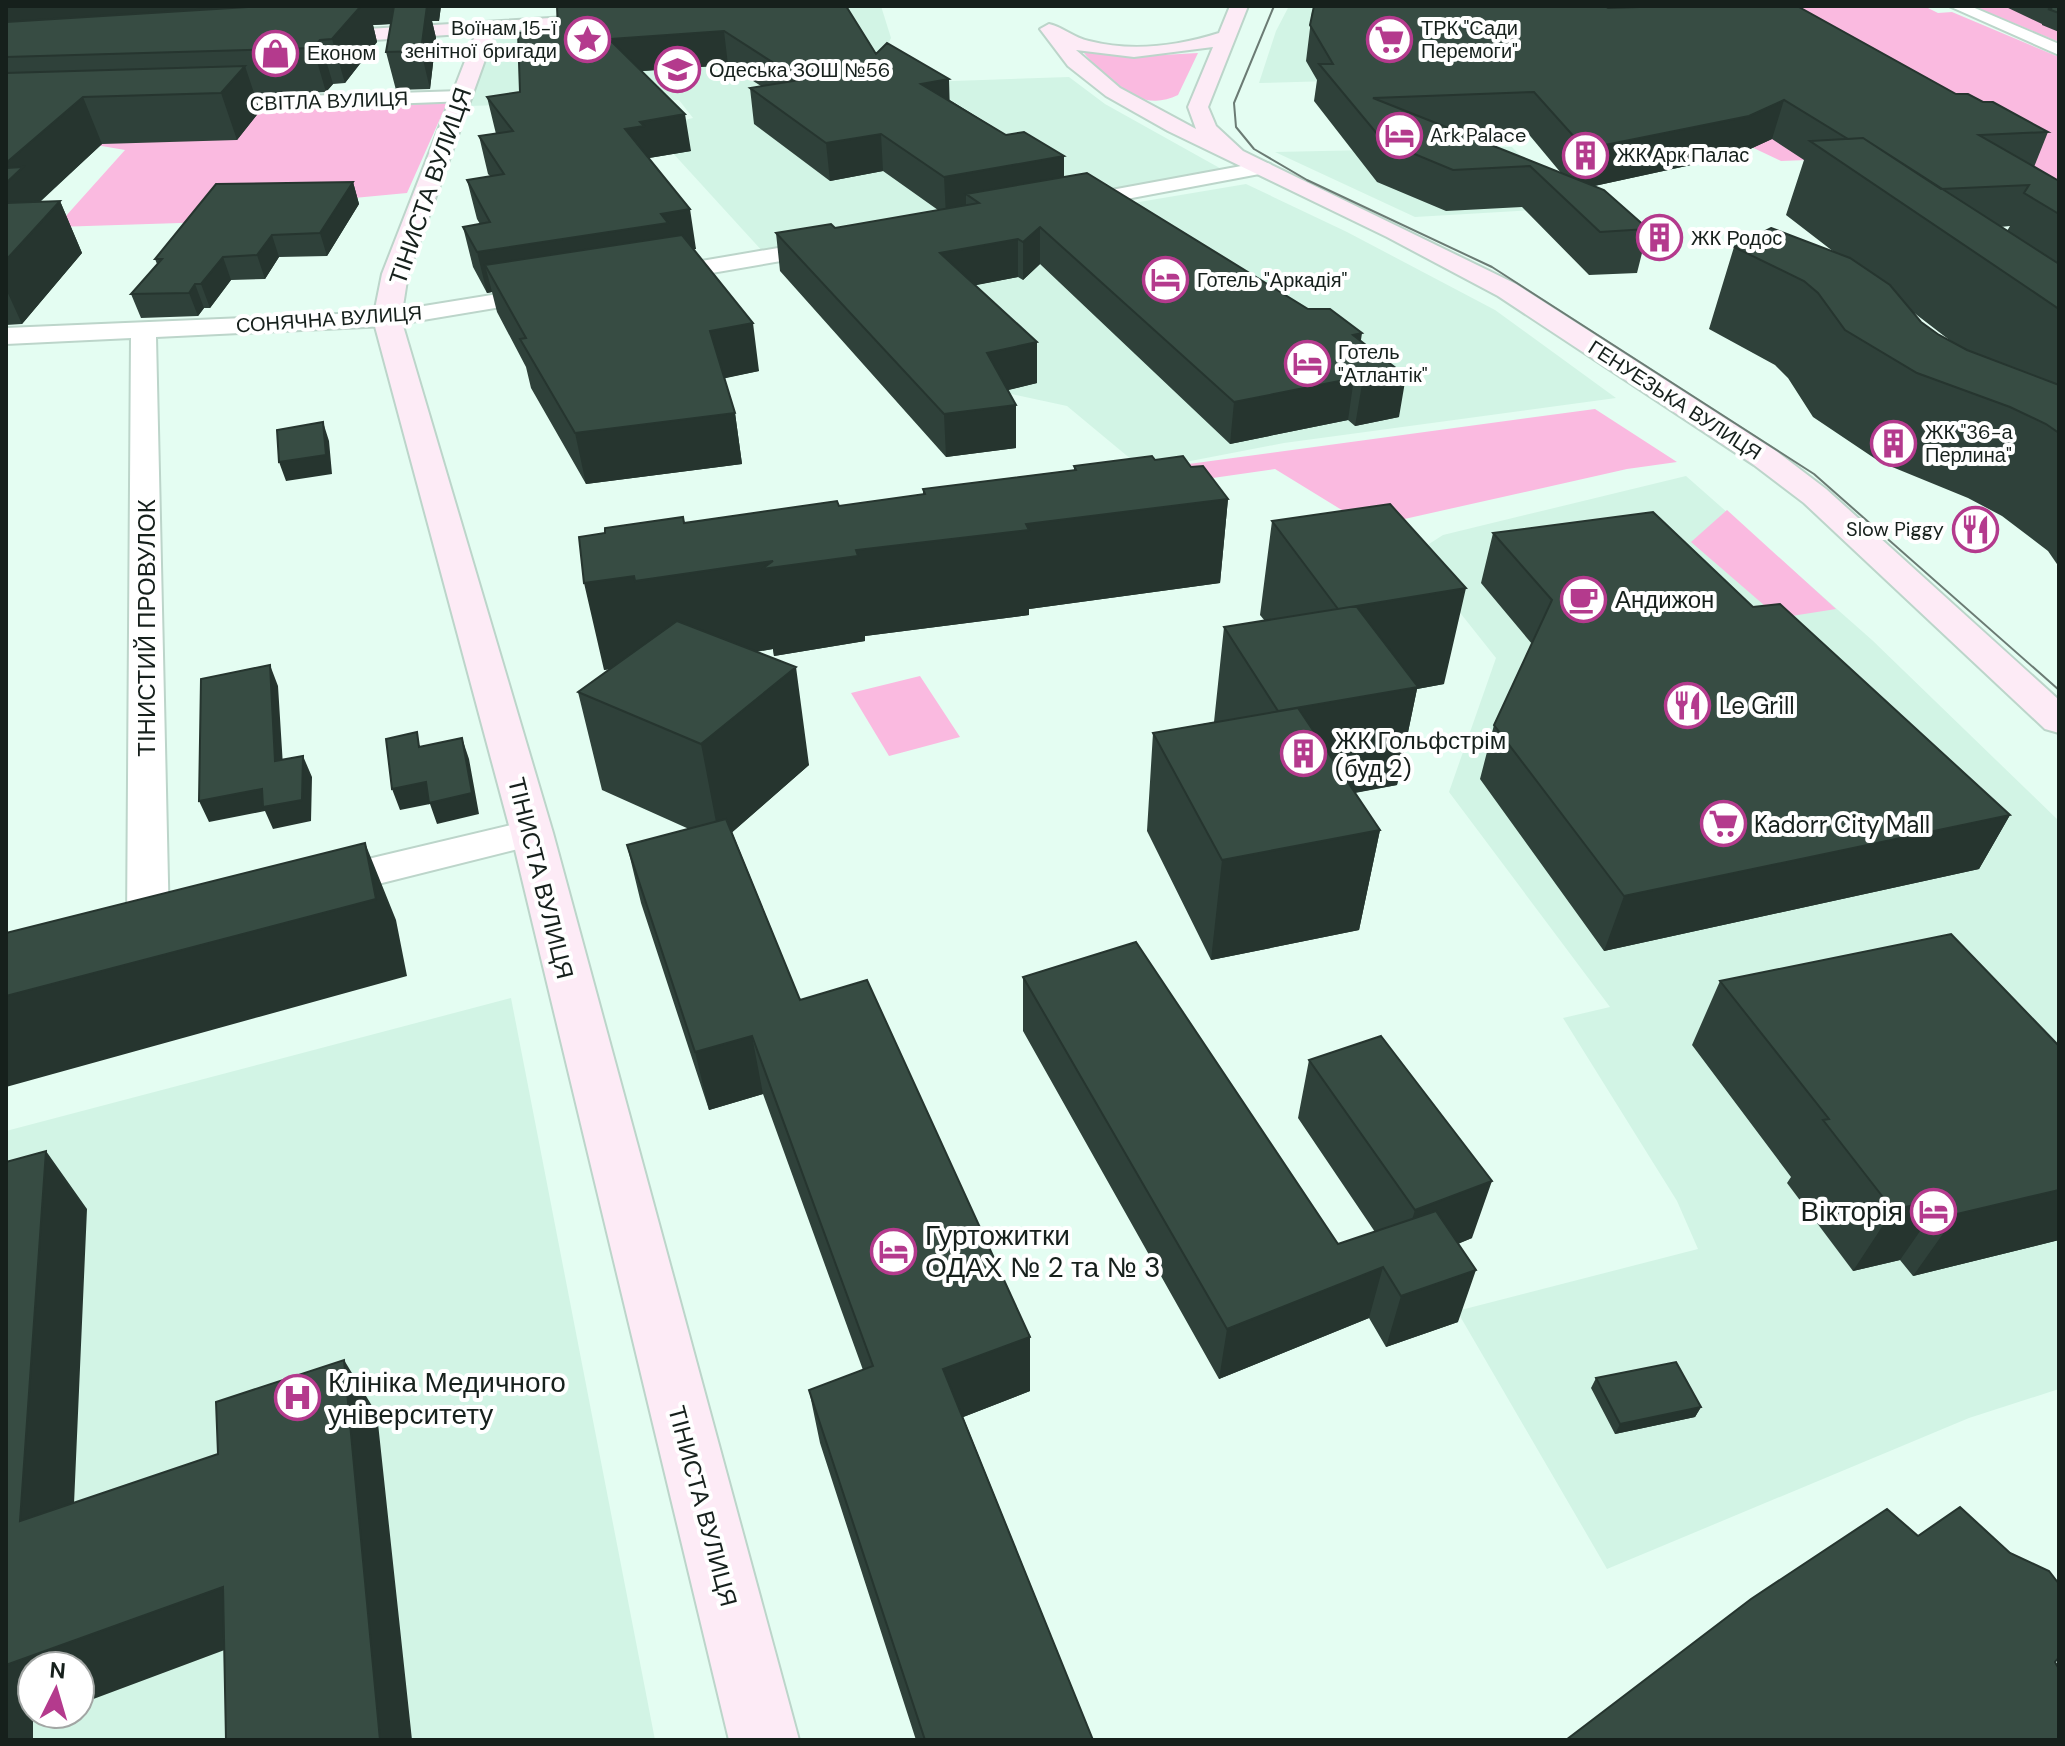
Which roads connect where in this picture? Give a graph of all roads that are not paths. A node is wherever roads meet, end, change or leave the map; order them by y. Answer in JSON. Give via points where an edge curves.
{"nodes":[{"id":1,"x":1239,"y":6,"type":"edge"},
{"id":2,"x":1957,"y":6,"type":"edge"},
{"id":3,"x":631,"y":18,"type":"edge"},
{"id":4,"x":1052,"y":18,"type":"edge"},
{"id":5,"x":488,"y":27,"type":"junction"},
{"id":6,"x":1224,"y":37,"type":"junction"},
{"id":7,"x":290,"y":39,"type":"edge"},
{"id":8,"x":2059,"y":50,"type":"edge"},
{"id":9,"x":1113,"y":92,"type":"junction"},
{"id":10,"x":1202,"y":92,"type":"junction"},
{"id":11,"x":461,"y":97,"type":"junction"},
{"id":12,"x":175,"y":105,"type":"edge"},
{"id":13,"x":1250,"y":161,"type":"junction"},
{"id":14,"x":1042,"y":209,"type":"edge"},
{"id":15,"x":851,"y":242,"type":"edge"},
{"id":16,"x":628,"y":280,"type":"edge"},
{"id":17,"x":568,"y":290,"type":"edge"},
{"id":18,"x":387,"y":319,"type":"junction"},
{"id":19,"x":143,"y":330,"type":"junction"},
{"id":20,"x":6,"y":336,"type":"edge"},
{"id":21,"x":2059,"y":721,"type":"edge"},
{"id":22,"x":532,"y":833,"type":"junction"},
{"id":23,"x":286,"y":892,"type":"edge"},
{"id":24,"x":106,"y":936,"type":"edge"},
{"id":25,"x":764,"y":1740,"type":"edge"}],
"edges":[{"from":1,"to":6,"type":"main road","name":"ГЕНУЕЗЬКА ВУЛИЦЯ"},
{"from":2,"to":8,"type":"street"},
{"from":3,"to":5,"type":"main road"},
{"from":4,"to":6,"type":"main road","via":[[1098,48],[1188,48]]},
{"from":4,"to":9,"type":"main road","name":"ГЕНУЕЗЬКА ВУЛИЦЯ","via":[[1075,62]]},
{"from":5,"to":7,"type":"main road"},
{"from":5,"to":11,"type":"main road","name":"ТІНИСТА ВУЛИЦЯ"},
{"from":6,"to":10,"type":"main road","name":"ГЕНУЕЗЬКА ВУЛИЦЯ"},
{"from":9,"to":10,"type":"main road","via":[[1139,101],[1174,101]]},
{"from":9,"to":13,"type":"main road","name":"ГЕНУЕЗЬКА ВУЛИЦЯ"},
{"from":10,"to":13,"type":"main road","name":"ГЕНУЕЗЬКА ВУЛИЦЯ","via":[[1199,117],[1207,129]]},
{"from":11,"to":12,"type":"street","name":"СВІТЛА ВУЛИЦЯ"},
{"from":11,"to":18,"type":"main road","name":"ТІНИСТА ВУЛИЦЯ","via":[[395,274]]},
{"from":13,"to":14,"type":"street"},
{"from":13,"to":21,"type":"main road","name":"ГЕНУЕЗЬКА ВУЛИЦЯ","via":[[1507,290],[1765,458],[1815,496]]},
{"from":15,"to":16,"type":"street"},
{"from":17,"to":18,"type":"street","name":"СОНЯЧНА ВУЛИЦЯ"},
{"from":18,"to":19,"type":"street","name":"СОНЯЧНА ВУЛИЦЯ"},
{"from":18,"to":22,"type":"main road","name":"ТІНИСТА ВУЛИЦЯ"},
{"from":19,"to":20,"type":"street","name":"СОНЯЧНА ВУЛИЦЯ"},
{"from":19,"to":24,"type":"street","name":"ТІНИСТИЙ ПРОВУЛОК","via":[[164,922]]},
{"from":22,"to":23,"type":"street"},
{"from":22,"to":25,"type":"main road","name":"ТІНИСТА ВУЛИЦЯ"}]}
